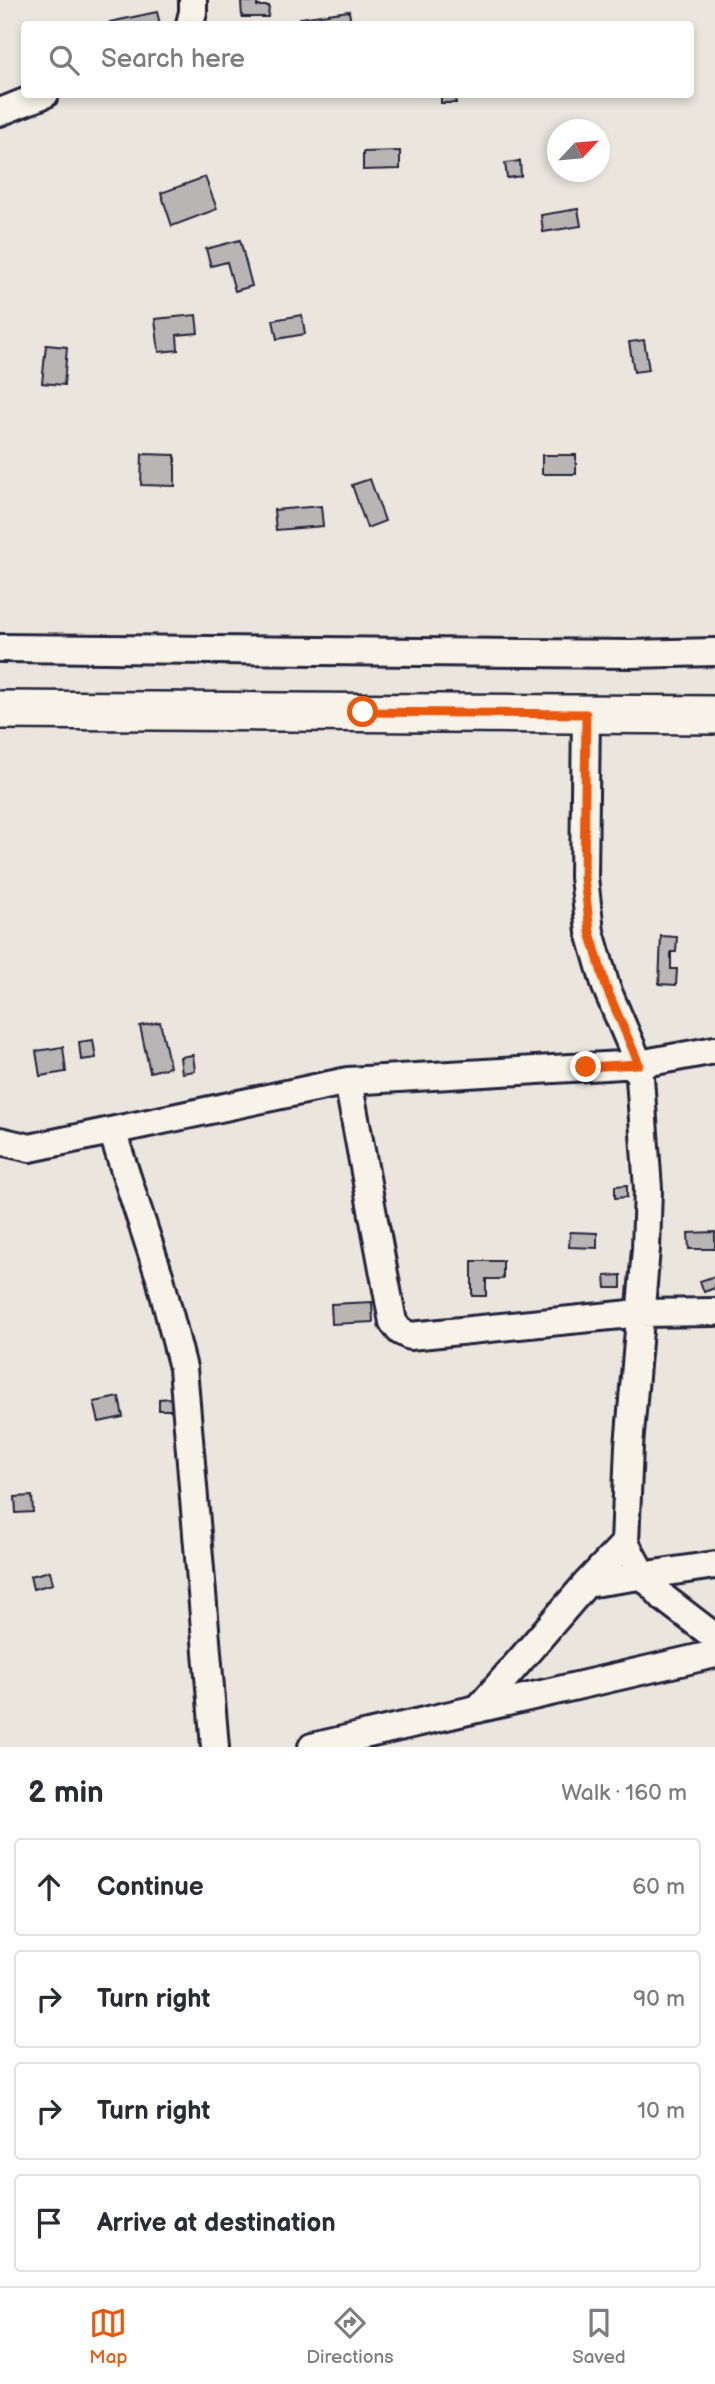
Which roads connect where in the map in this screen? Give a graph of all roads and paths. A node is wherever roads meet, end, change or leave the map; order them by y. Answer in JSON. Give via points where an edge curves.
{"nodes":[{"id":1,"x":193,"y":0,"type":"edge"},
{"id":2,"x":190,"y":21,"type":"edge"},
{"id":3,"x":36,"y":98,"type":"edge"},
{"id":4,"x":0,"y":113,"type":"edge"},
{"id":5,"x":0,"y":648,"type":"edge"},
{"id":6,"x":715,"y":652,"type":"edge"},
{"id":7,"x":0,"y":710,"type":"edge"},
{"id":8,"x":586,"y":714,"type":"junction"},
{"id":9,"x":715,"y":715,"type":"edge"},
{"id":10,"x":715,"y":1050,"type":"edge"},
{"id":11,"x":639,"y":1064,"type":"junction"},
{"id":12,"x":348,"y":1081,"type":"junction"},
{"id":13,"x":112,"y":1131,"type":"junction"},
{"id":14,"x":0,"y":1142,"type":"edge"},
{"id":15,"x":30,"y":1148,"type":"junction"},
{"id":16,"x":0,"y":1160,"type":"edge"},
{"id":17,"x":715,"y":1312,"type":"edge"},
{"id":18,"x":641,"y":1313,"type":"junction"},
{"id":19,"x":625,"y":1543,"type":"junction"},
{"id":20,"x":715,"y":1565,"type":"edge"},
{"id":21,"x":642,"y":1574,"type":"junction"},
{"id":22,"x":586,"y":1584,"type":"junction"},
{"id":23,"x":715,"y":1637,"type":"edge"},
{"id":24,"x":715,"y":1654,"type":"edge"},
{"id":25,"x":478,"y":1709,"type":"junction"},
{"id":26,"x":215,"y":1747,"type":"edge"},
{"id":27,"x":312,"y":1747,"type":"edge"}],
"edges":[{"from":1,"to":2,"type":"street"},
{"from":3,"to":4,"type":"street"},
{"from":5,"to":6,"type":"street"},
{"from":7,"to":8,"type":"main road"},
{"from":8,"to":9,"type":"main road"},
{"from":8,"to":11,"type":"street","via":[[584,877],[590,932],[606,987]]},
{"from":10,"to":11,"type":"street"},
{"from":11,"to":12,"type":"street"},
{"from":11,"to":18,"type":"street","via":[[648,1189]]},
{"from":12,"to":13,"type":"street"},
{"from":12,"to":18,"type":"street","via":[[393,1322],[400,1331],[410,1336]]},
{"from":13,"to":15,"type":"street"},
{"from":13,"to":26,"type":"street","via":[[160,1279],[183,1368]]},
{"from":14,"to":15,"type":"street"},
{"from":15,"to":16,"type":"street"},
{"from":17,"to":18,"type":"street"},
{"from":18,"to":19,"type":"street","via":[[628,1446]]},
{"from":19,"to":21,"type":"street"},
{"from":19,"to":22,"type":"street"},
{"from":20,"to":21,"type":"street"},
{"from":21,"to":22,"type":"street"},
{"from":21,"to":23,"type":"street","via":[[664,1598]]},
{"from":22,"to":25,"type":"street"},
{"from":24,"to":25,"type":"street"},
{"from":25,"to":27,"type":"street"}]}
